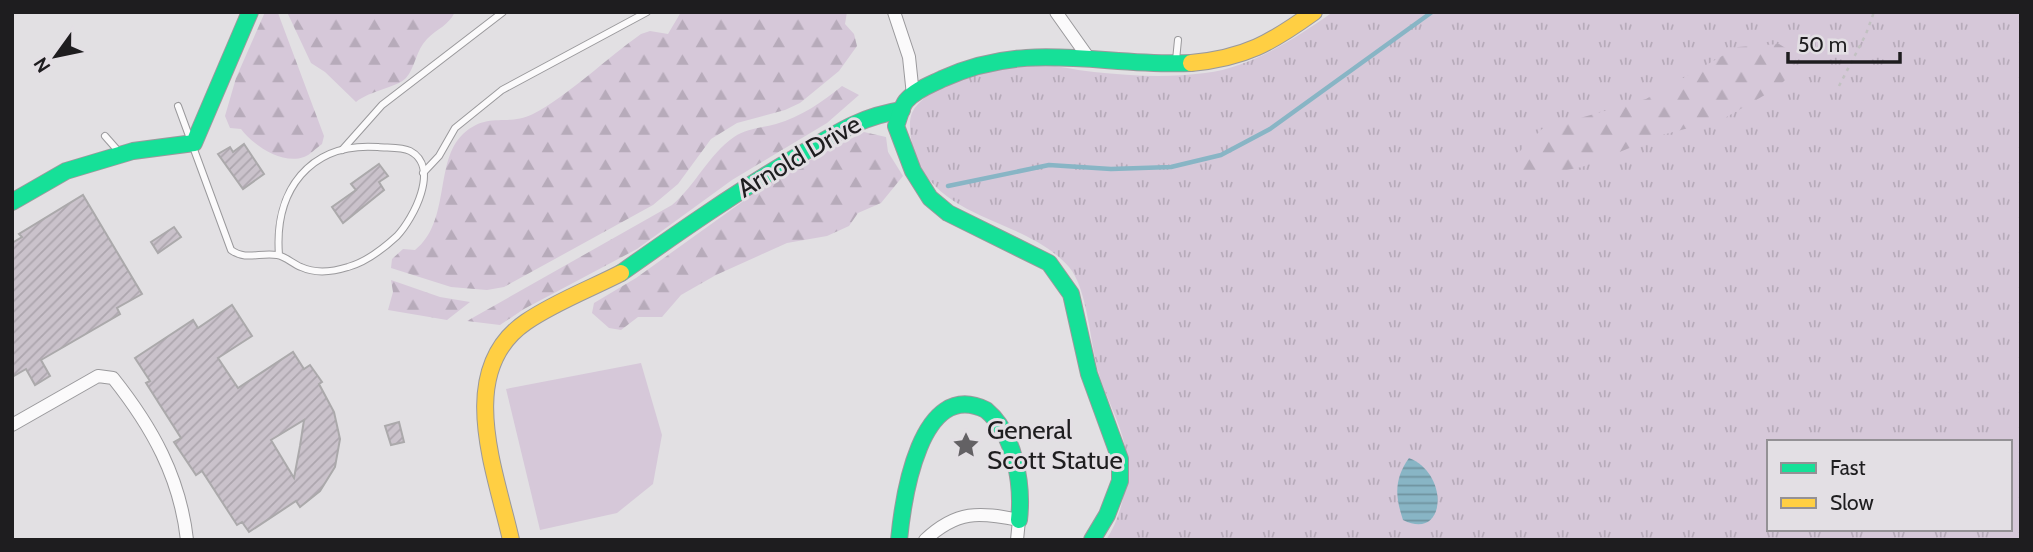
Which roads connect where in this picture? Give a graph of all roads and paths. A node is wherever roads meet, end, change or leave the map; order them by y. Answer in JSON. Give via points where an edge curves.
{"nodes":[{"id":1,"x":243,"y":12,"type":"edge"},
{"id":2,"x":250,"y":12,"type":"edge"},
{"id":3,"x":503,"y":12,"type":"edge"},
{"id":4,"x":648,"y":12,"type":"edge"},
{"id":5,"x":894,"y":12,"type":"edge"},
{"id":6,"x":1056,"y":12,"type":"edge"},
{"id":7,"x":1314,"y":12,"type":"edge"},
{"id":8,"x":1874,"y":12,"type":"edge"},
{"id":9,"x":243,"y":30,"type":"junction"},
{"id":10,"x":1178,"y":40,"type":"dead end"},
{"id":11,"x":1090,"y":60,"type":"junction"},
{"id":12,"x":1176,"y":62,"type":"junction"},
{"id":13,"x":1839,"y":86,"type":"dead end"},
{"id":14,"x":913,"y":96,"type":"junction"},
{"id":15,"x":178,"y":106,"type":"dead end"},
{"id":16,"x":902,"y":110,"type":"junction"},
{"id":17,"x":106,"y":136,"type":"dead end"},
{"id":18,"x":194,"y":143,"type":"junction"},
{"id":19,"x":342,"y":150,"type":"junction"},
{"id":20,"x":121,"y":155,"type":"junction"},
{"id":21,"x":424,"y":173,"type":"junction"},
{"id":22,"x":12,"y":202,"type":"edge"},
{"id":23,"x":279,"y":255,"type":"junction"},
{"id":24,"x":12,"y":425,"type":"edge"},
{"id":25,"x":1019,"y":520,"type":"junction"},
{"id":26,"x":187,"y":540,"type":"edge"},
{"id":27,"x":512,"y":540,"type":"edge"},
{"id":28,"x":900,"y":540,"type":"edge"},
{"id":29,"x":925,"y":540,"type":"edge"},
{"id":30,"x":1017,"y":540,"type":"edge"},
{"id":31,"x":1092,"y":540,"type":"edge"}],
"edges":[{"from":1,"to":9,"type":"street"},
{"from":2,"to":9,"type":"street"},
{"from":3,"to":19,"type":"lane","via":[[383,105]]},
{"from":4,"to":21,"type":"lane","via":[[502,90],[455,128]]},
{"from":5,"to":14,"type":"street","via":[[909,57]]},
{"from":6,"to":11,"type":"street"},
{"from":7,"to":12,"type":"street","via":[[1273,42],[1223,60]]},
{"from":8,"to":13,"type":"path"},
{"from":9,"to":18,"type":"street"},
{"from":10,"to":12,"type":"lane"},
{"from":11,"to":12,"type":"street"},
{"from":11,"to":14,"type":"street","via":[[999,58],[973,65]]},
{"from":14,"to":16,"type":"street"},
{"from":15,"to":18,"type":"lane"},
{"from":16,"to":27,"type":"street","name":"Arnold Drive","via":[[872,115],[813,147],[731,195],[621,273],[526,322],[506,340],[491,367],[483,400]]},
{"from":16,"to":31,"type":"street","via":[[896,127],[913,171],[930,198],[948,214],[1049,263],[1071,294],[1089,374],[1120,459],[1120,481]]},
{"from":17,"to":20,"type":"lane"},
{"from":18,"to":20,"type":"street"},
{"from":18,"to":23,"type":"lane","via":[[231,250],[241,257]]},
{"from":19,"to":21,"type":"lane","via":[[364,146],[409,151]]},
{"from":19,"to":23,"type":"lane","via":[[321,157],[289,190],[277,229]]},
{"from":20,"to":22,"type":"street","via":[[59,173]]},
{"from":21,"to":23,"type":"lane","via":[[411,218],[370,257],[323,272]]},
{"from":24,"to":26,"type":"street","via":[[98,376],[113,377],[171,468],[184,508]]},
{"from":25,"to":28,"type":"street","via":[[1020,483],[998,419],[975,405],[962,405],[935,417],[927,431],[902,507]]},
{"from":25,"to":29,"type":"street","via":[[981,512],[956,519]]},
{"from":25,"to":30,"type":"street"}]}
